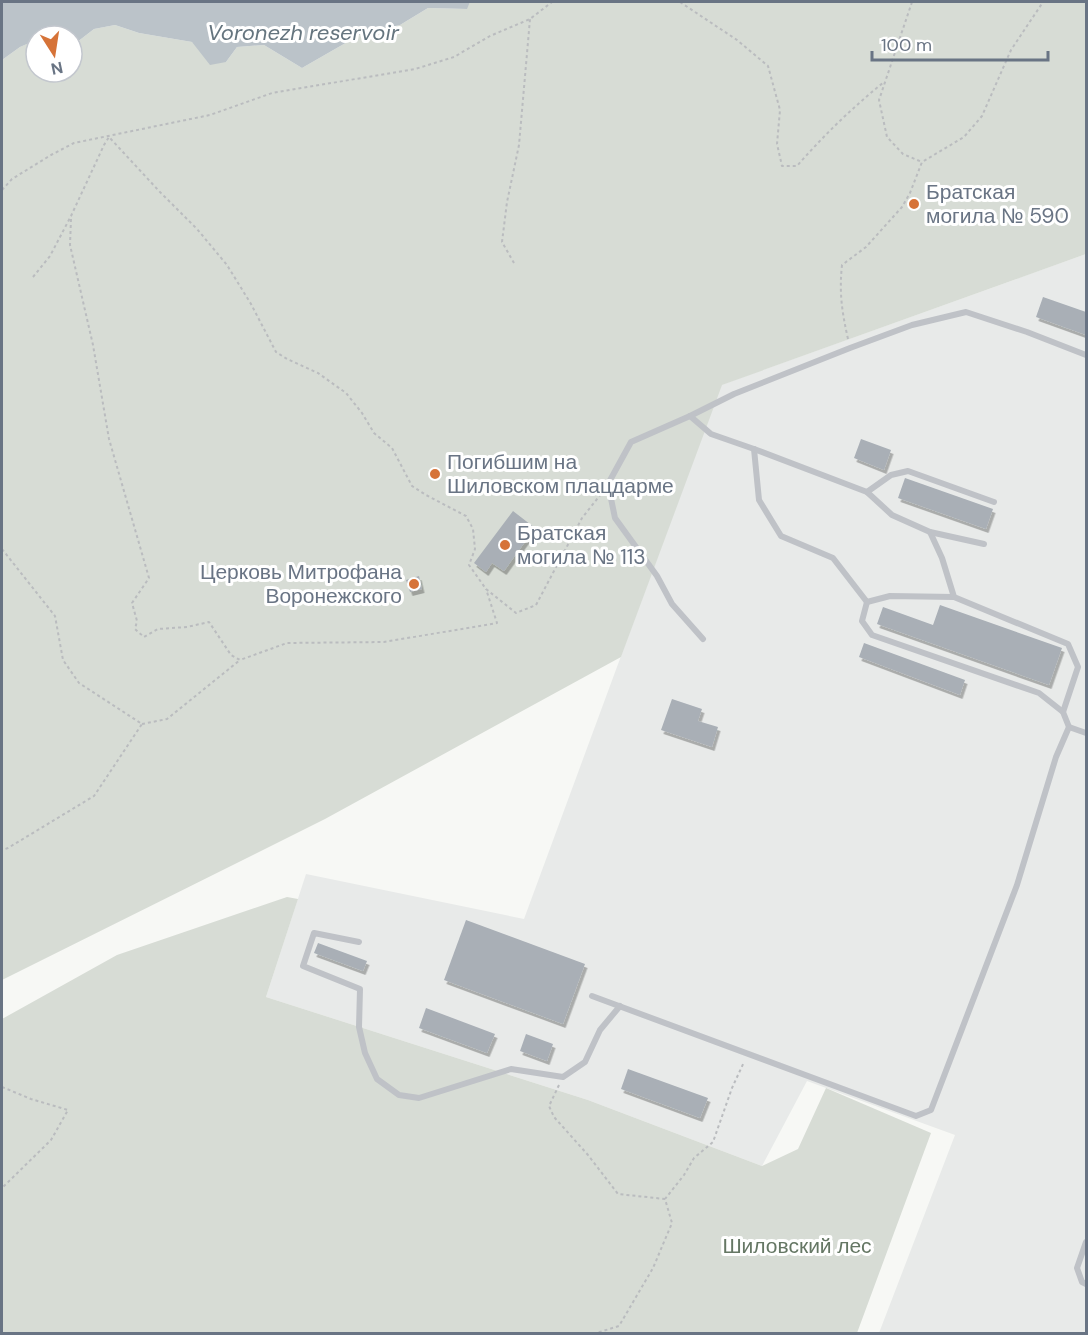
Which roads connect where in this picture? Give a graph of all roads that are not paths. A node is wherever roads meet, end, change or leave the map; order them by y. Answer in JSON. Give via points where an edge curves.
{"nodes":[{"id":1,"x":1086,"y":355,"type":"edge"},
{"id":2,"x":690,"y":416,"type":"junction"},
{"id":3,"x":754,"y":448,"type":"junction"},
{"id":4,"x":867,"y":492,"type":"junction"},
{"id":5,"x":994,"y":502,"type":"dead end"},
{"id":6,"x":930,"y":532,"type":"junction"},
{"id":7,"x":984,"y":544,"type":"dead end"},
{"id":8,"x":954,"y":597,"type":"junction"},
{"id":9,"x":867,"y":602,"type":"junction"},
{"id":10,"x":703,"y":639,"type":"dead end"},
{"id":11,"x":1063,"y":712,"type":"junction"},
{"id":12,"x":1069,"y":727,"type":"junction"},
{"id":13,"x":1086,"y":734,"type":"edge"},
{"id":14,"x":359,"y":942,"type":"dead end"},
{"id":15,"x":592,"y":996,"type":"dead end"},
{"id":16,"x":620,"y":1006,"type":"junction"},
{"id":17,"x":1086,"y":1242,"type":"edge"},
{"id":18,"x":1086,"y":1284,"type":"edge"}],
"edges":[{"from":1,"to":2,"type":"lane","via":[[966,312],[912,325],[850,348],[734,394]]},
{"from":2,"to":3,"type":"lane","via":[[711,434]]},
{"from":2,"to":10,"type":"lane","via":[[631,442],[608,484],[615,518],[672,604]]},
{"from":3,"to":4,"type":"lane"},
{"from":3,"to":9,"type":"lane","via":[[759,500],[781,536],[833,558]]},
{"from":4,"to":5,"type":"lane","via":[[891,475],[908,471]]},
{"from":4,"to":6,"type":"lane","via":[[892,515]]},
{"from":6,"to":7,"type":"lane"},
{"from":6,"to":8,"type":"lane"},
{"from":8,"to":9,"type":"lane","via":[[890,596]]},
{"from":8,"to":11,"type":"lane","via":[[1068,644],[1078,667]]},
{"from":9,"to":11,"type":"lane","via":[[862,621],[872,635],[1039,693]]},
{"from":11,"to":12,"type":"lane"},
{"from":12,"to":13,"type":"lane"},
{"from":12,"to":16,"type":"lane","via":[[1017,885],[931,1110],[916,1116]]},
{"from":14,"to":16,"type":"lane","via":[[314,933],[303,966],[360,989],[359,1027],[365,1053],[377,1078],[399,1095],[419,1098],[511,1069],[563,1077],[585,1062],[600,1029]]},
{"from":15,"to":16,"type":"lane"},
{"from":17,"to":18,"type":"lane","via":[[1077,1268]]}]}
